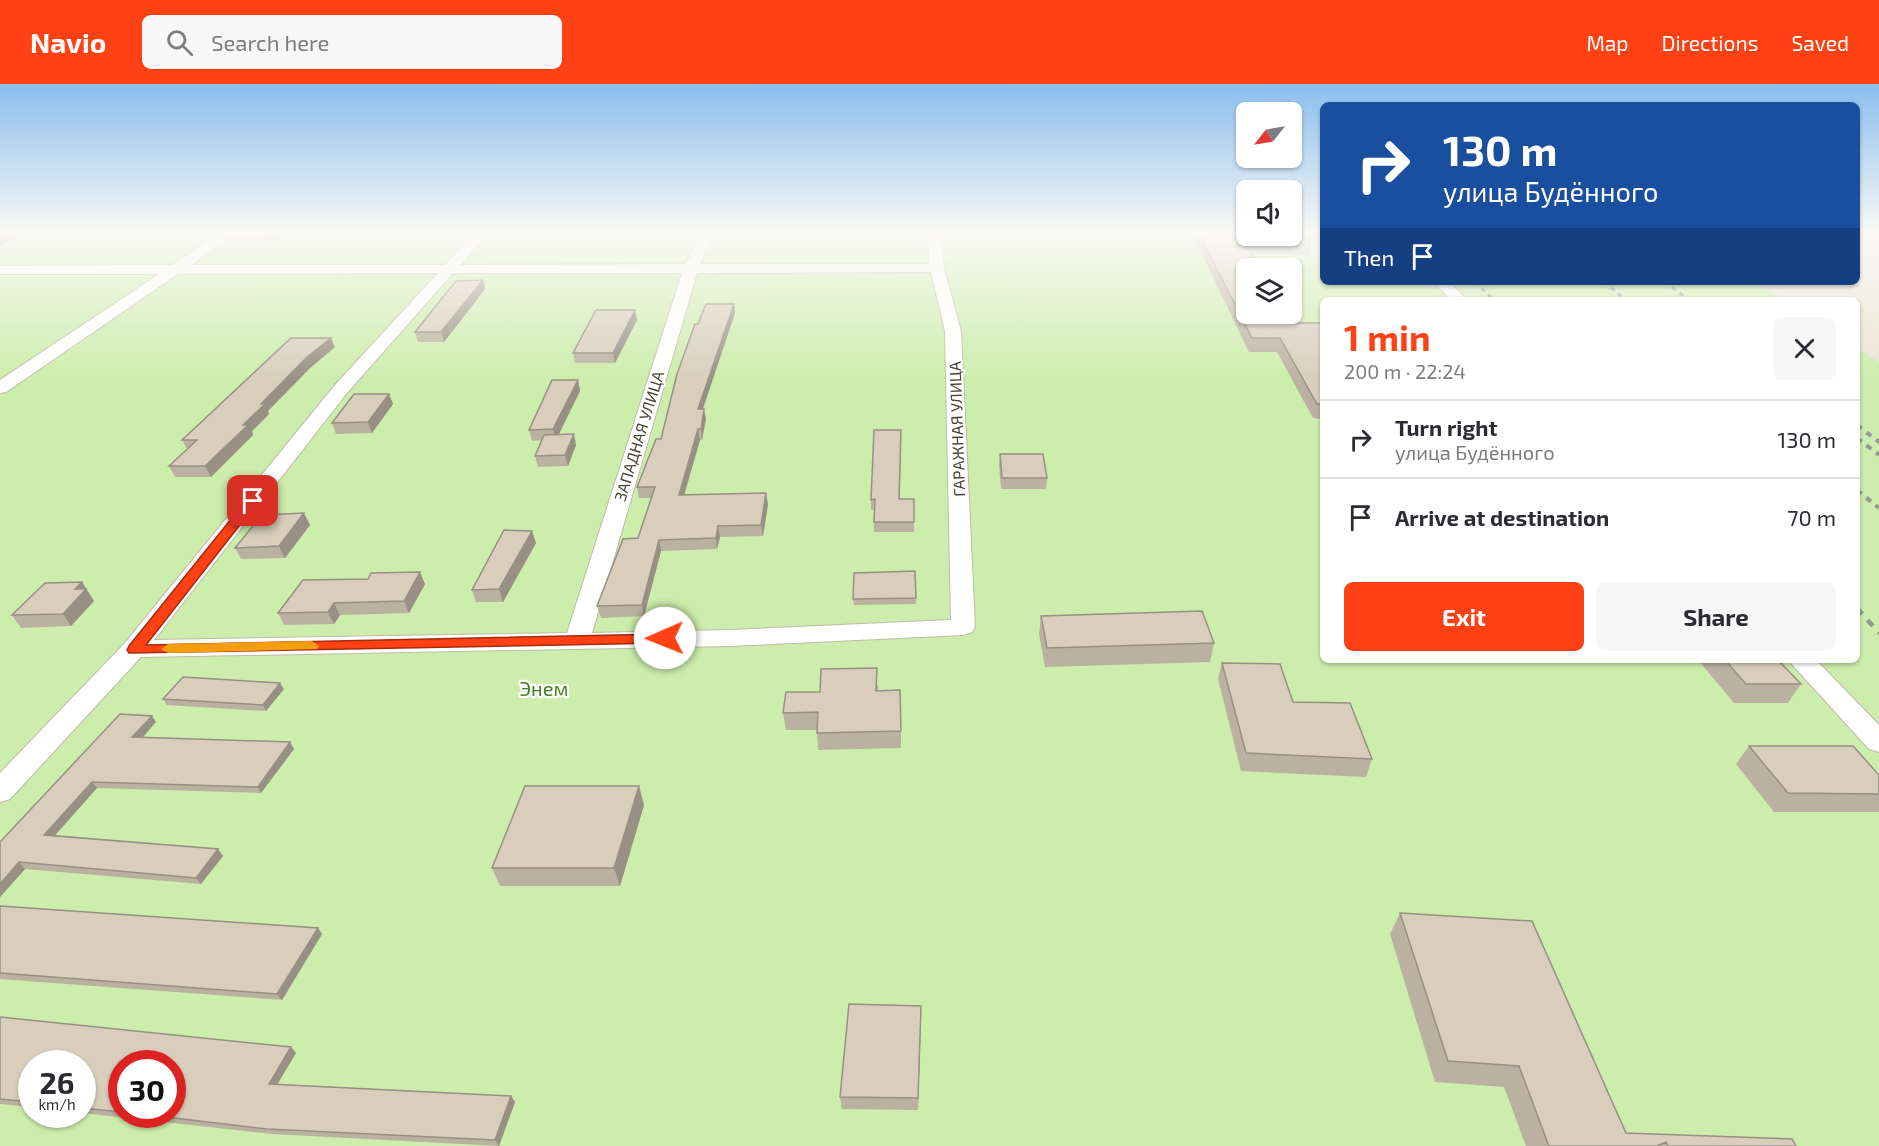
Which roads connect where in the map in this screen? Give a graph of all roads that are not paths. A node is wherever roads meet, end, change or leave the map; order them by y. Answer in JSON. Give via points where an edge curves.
{"nodes":[{"id":1,"x":155,"y":284,"type":"edge"},
{"id":2,"x":435,"y":284,"type":"edge"},
{"id":3,"x":686,"y":284,"type":"edge"},
{"id":4,"x":941,"y":284,"type":"edge"},
{"id":5,"x":1445,"y":285,"type":"edge"},
{"id":6,"x":1456,"y":297,"type":"edge"},
{"id":7,"x":0,"y":388,"type":"edge"},
{"id":8,"x":577,"y":640,"type":"junction"},
{"id":9,"x":134,"y":650,"type":"junction"},
{"id":10,"x":1804,"y":663,"type":"edge"},
{"id":11,"x":1879,"y":742,"type":"edge"},
{"id":12,"x":0,"y":791,"type":"edge"}],
"edges":[{"from":1,"to":7,"type":"street"},
{"from":2,"to":9,"type":"street","via":[[341,389]]},
{"from":3,"to":8,"type":"street","name":"ЗАПАДНАЯ УЛИЦА"},
{"from":4,"to":8,"type":"street","name":"ГАРАЖНАЯ УЛИЦА","via":[[953,331],[963,627],[731,638]]},
{"from":5,"to":6,"type":"street"},
{"from":8,"to":9,"type":"street"},
{"from":9,"to":12,"type":"street"},
{"from":10,"to":11,"type":"street"}]}
